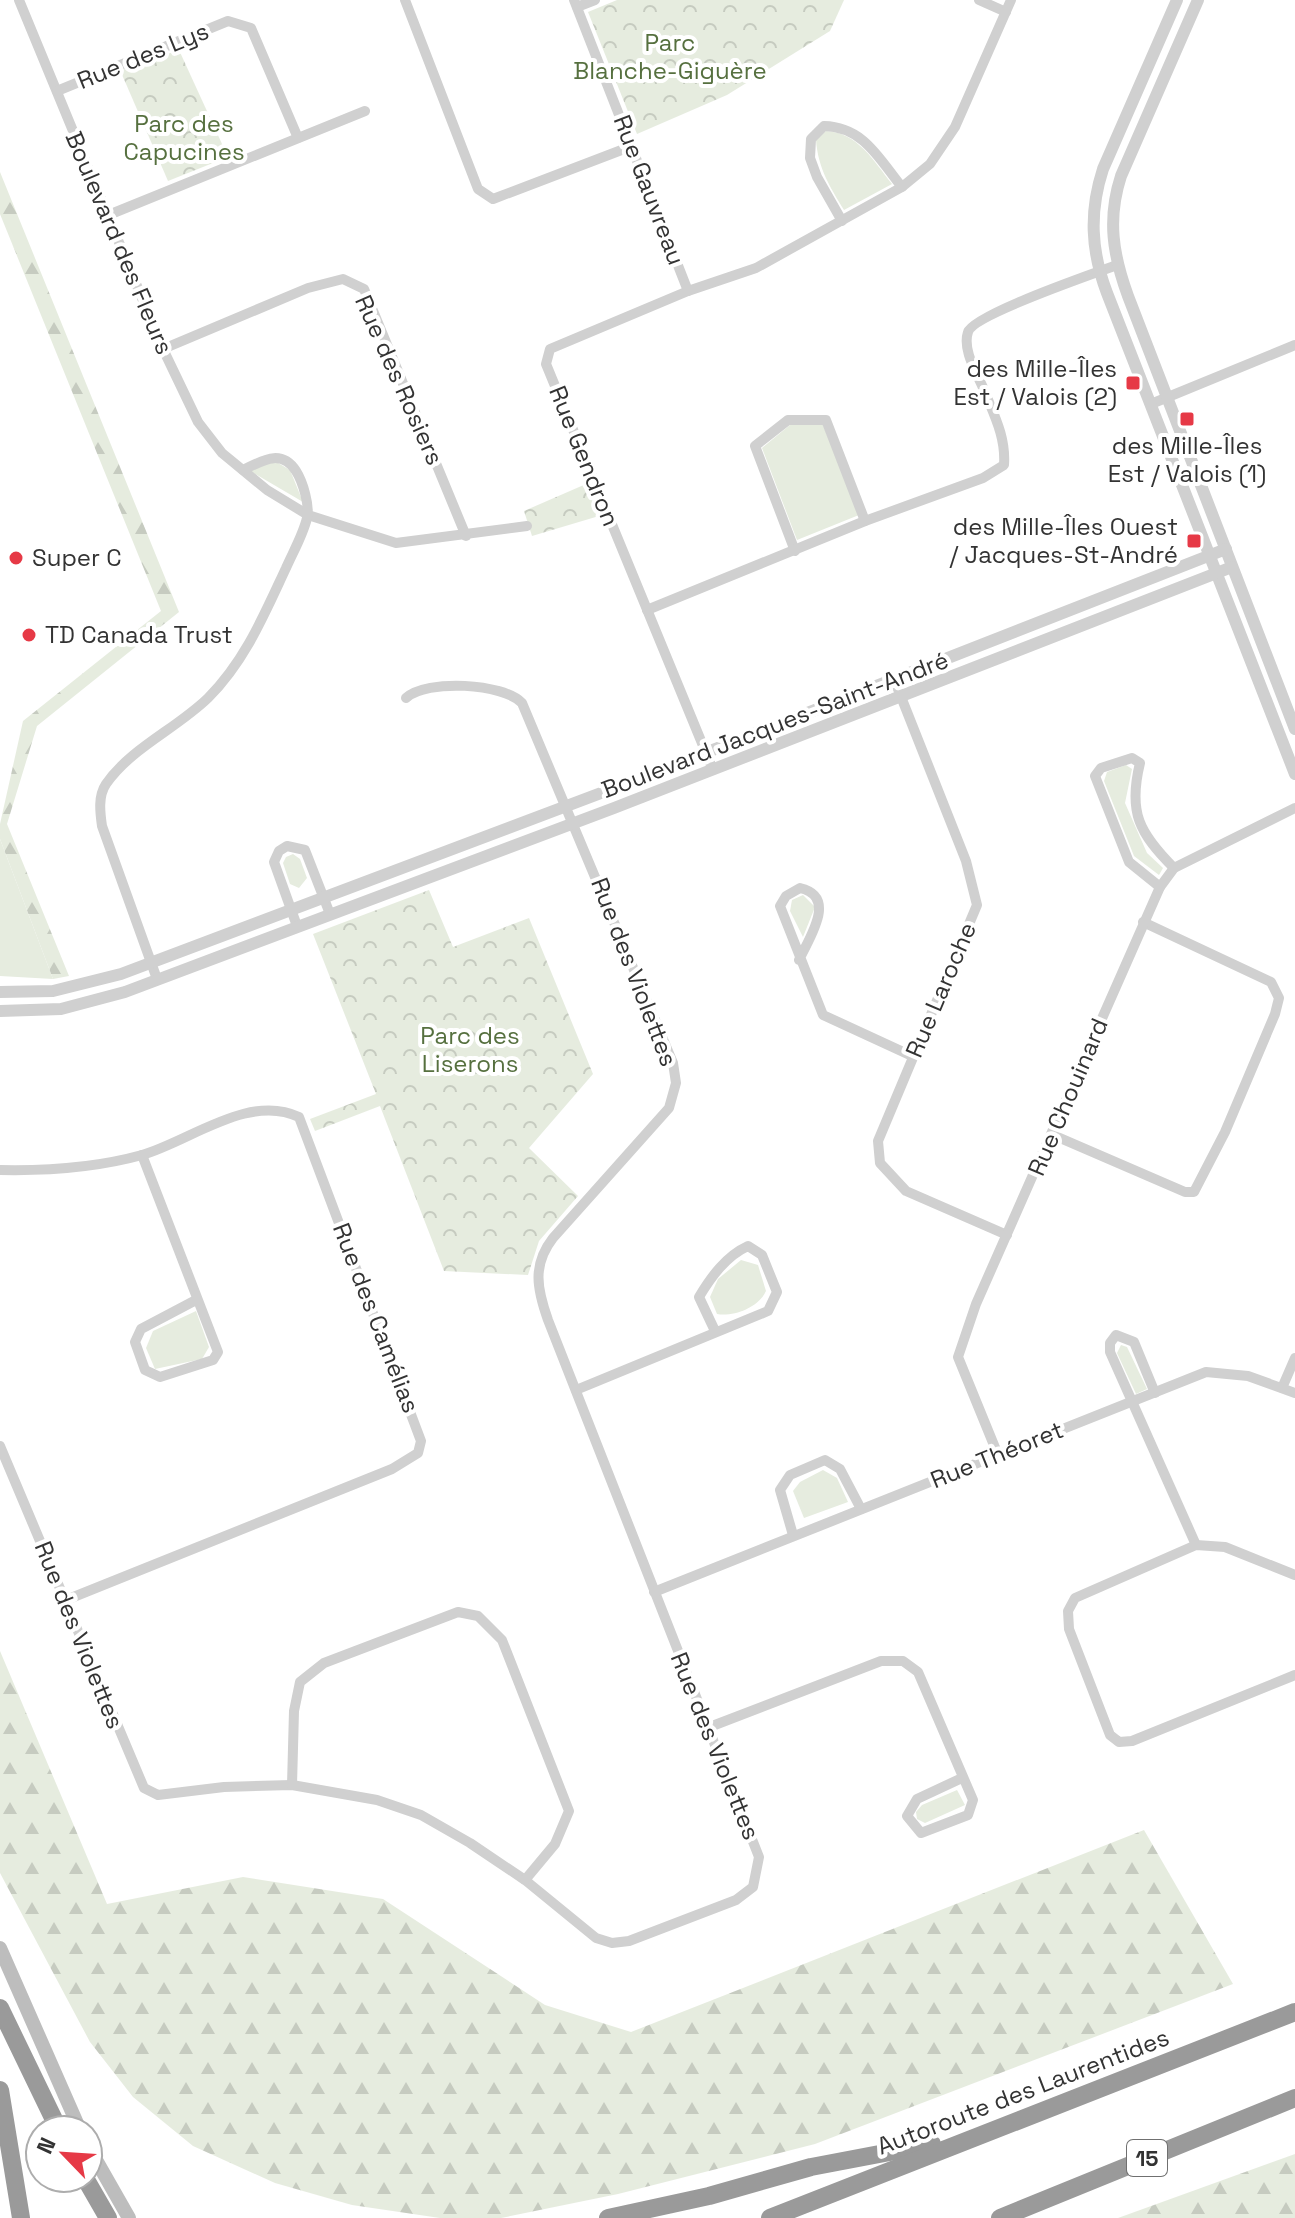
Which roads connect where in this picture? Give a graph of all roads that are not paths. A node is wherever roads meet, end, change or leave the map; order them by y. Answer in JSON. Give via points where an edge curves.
{"nodes":[{"id":1,"x":19,"y":0,"type":"edge"},
{"id":2,"x":405,"y":0,"type":"edge"},
{"id":3,"x":595,"y":0,"type":"edge"},
{"id":4,"x":979,"y":0,"type":"edge"},
{"id":5,"x":1011,"y":0,"type":"edge"},
{"id":6,"x":1177,"y":0,"type":"edge"},
{"id":7,"x":1198,"y":0,"type":"edge"},
{"id":8,"x":576,"y":4,"type":"edge"},
{"id":9,"x":1006,"y":12,"type":"junction"},
{"id":10,"x":57,"y":91,"type":"junction"},
{"id":11,"x":365,"y":111,"type":"dead end"},
{"id":12,"x":298,"y":138,"type":"junction"},
{"id":13,"x":632,"y":146,"type":"junction"},
{"id":14,"x":902,"y":187,"type":"junction"},
{"id":15,"x":106,"y":216,"type":"junction"},
{"id":16,"x":842,"y":221,"type":"junction"},
{"id":17,"x":1117,"y":265,"type":"junction"},
{"id":18,"x":1099,"y":271,"type":"junction"},
{"id":19,"x":688,"y":291,"type":"junction"},
{"id":20,"x":1295,"y":345,"type":"edge"},
{"id":21,"x":163,"y":349,"type":"junction"},
{"id":22,"x":1168,"y":398,"type":"junction"},
{"id":23,"x":1151,"y":404,"type":"junction"},
{"id":24,"x":243,"y":470,"type":"junction"},
{"id":25,"x":308,"y":515,"type":"junction"},
{"id":26,"x":865,"y":521,"type":"junction"},
{"id":27,"x":527,"y":526,"type":"dead end"},
{"id":28,"x":466,"y":536,"type":"junction"},
{"id":29,"x":1226,"y":549,"type":"junction"},
{"id":30,"x":795,"y":551,"type":"junction"},
{"id":31,"x":1210,"y":555,"type":"junction"},
{"id":32,"x":1232,"y":567,"type":"junction"},
{"id":33,"x":1217,"y":573,"type":"junction"},
{"id":34,"x":647,"y":610,"type":"junction"},
{"id":35,"x":894,"y":679,"type":"junction"},
{"id":36,"x":901,"y":696,"type":"junction"},
{"id":37,"x":406,"y":698,"type":"dead end"},
{"id":38,"x":1295,"y":729,"type":"edge"},
{"id":39,"x":707,"y":753,"type":"junction"},
{"id":40,"x":713,"y":770,"type":"junction"},
{"id":41,"x":1295,"y":774,"type":"edge"},
{"id":42,"x":567,"y":805,"type":"junction"},
{"id":43,"x":1295,"y":808,"type":"edge"},
{"id":44,"x":575,"y":822,"type":"junction"},
{"id":45,"x":1174,"y":868,"type":"junction"},
{"id":46,"x":1160,"y":887,"type":"junction"},
{"id":47,"x":323,"y":896,"type":"junction"},
{"id":48,"x":291,"y":909,"type":"junction"},
{"id":49,"x":330,"y":914,"type":"junction"},
{"id":50,"x":1143,"y":922,"type":"junction"},
{"id":51,"x":297,"y":926,"type":"junction"},
{"id":52,"x":799,"y":960,"type":"junction"},
{"id":53,"x":151,"y":962,"type":"junction"},
{"id":54,"x":157,"y":979,"type":"junction"},
{"id":55,"x":0,"y":992,"type":"edge"},
{"id":56,"x":0,"y":1011,"type":"edge"},
{"id":57,"x":912,"y":1056,"type":"junction"},
{"id":58,"x":1053,"y":1135,"type":"junction"},
{"id":59,"x":142,"y":1155,"type":"junction"},
{"id":60,"x":0,"y":1170,"type":"edge"},
{"id":61,"x":1007,"y":1235,"type":"junction"},
{"id":62,"x":196,"y":1300,"type":"junction"},
{"id":63,"x":715,"y":1331,"type":"junction"},
{"id":64,"x":1295,"y":1358,"type":"edge"},
{"id":65,"x":1282,"y":1388,"type":"junction"},
{"id":66,"x":576,"y":1390,"type":"junction"},
{"id":67,"x":1155,"y":1393,"type":"junction"},
{"id":68,"x":1295,"y":1393,"type":"edge"},
{"id":69,"x":1133,"y":1401,"type":"junction"},
{"id":70,"x":0,"y":1446,"type":"edge"},
{"id":71,"x":998,"y":1455,"type":"junction"},
{"id":72,"x":861,"y":1509,"type":"junction"},
{"id":73,"x":793,"y":1535,"type":"junction"},
{"id":74,"x":1196,"y":1545,"type":"junction"},
{"id":75,"x":1295,"y":1575,"type":"edge"},
{"id":76,"x":654,"y":1592,"type":"junction"},
{"id":77,"x":66,"y":1600,"type":"junction"},
{"id":78,"x":1295,"y":1675,"type":"edge"},
{"id":79,"x":707,"y":1728,"type":"junction"},
{"id":80,"x":962,"y":1778,"type":"junction"},
{"id":81,"x":292,"y":1785,"type":"junction"},
{"id":82,"x":525,"y":1880,"type":"junction"},
{"id":83,"x":0,"y":1948,"type":"edge"},
{"id":84,"x":0,"y":2008,"type":"edge"},
{"id":85,"x":1295,"y":2012,"type":"edge"},
{"id":86,"x":0,"y":2090,"type":"edge"},
{"id":87,"x":1295,"y":2098,"type":"edge"},
{"id":88,"x":51,"y":2114,"type":"edge"},
{"id":89,"x":73,"y":2114,"type":"edge"},
{"id":90,"x":977,"y":2135,"type":"junction"},
{"id":91,"x":104,"y":2174,"type":"edge"},
{"id":92,"x":94,"y":2194,"type":"edge"},
{"id":93,"x":21,"y":2218,"type":"edge"},
{"id":94,"x":108,"y":2218,"type":"edge"},
{"id":95,"x":129,"y":2218,"type":"edge"},
{"id":96,"x":608,"y":2218,"type":"edge"},
{"id":97,"x":770,"y":2218,"type":"edge"},
{"id":98,"x":1000,"y":2218,"type":"edge"}],
"edges":[{"from":1,"to":10,"type":"street","name":"Boulevard des Fleurs"},
{"from":2,"to":13,"type":"street","via":[[478,189],[493,199]]},
{"from":3,"to":8,"type":"street"},
{"from":4,"to":9,"type":"street"},
{"from":5,"to":9,"type":"street","name":"Rue Gendron"},
{"from":6,"to":18,"type":"street","via":[[1097,189],[1092,229]]},
{"from":7,"to":17,"type":"street","via":[[1117,187],[1112,229]]},
{"from":8,"to":13,"type":"street","name":"Rue Gauvreau"},
{"from":9,"to":14,"type":"street","name":"Rue Gendron","via":[[955,127],[930,164]]},
{"from":10,"to":12,"type":"street","name":"Rue des Lys","via":[[228,21],[241,23],[251,28]]},
{"from":10,"to":15,"type":"street","name":"Boulevard des Fleurs"},
{"from":11,"to":12,"type":"street"},
{"from":12,"to":15,"type":"street"},
{"from":13,"to":19,"type":"street","name":"Rue Gauvreau"},
{"from":14,"to":16,"type":"street","name":"Rue Gendron"},
{"from":14,"to":16,"type":"street","via":[[862,138],[843,127],[824,126],[811,139],[810,158]]},
{"from":15,"to":21,"type":"street","name":"Boulevard des Fleurs"},
{"from":16,"to":19,"type":"street","name":"Rue Gendron","via":[[756,268]]},
{"from":17,"to":18,"type":"street"},
{"from":17,"to":22,"type":"street"},
{"from":18,"to":23,"type":"street"},
{"from":18,"to":26,"type":"street","via":[[1026,299],[974,323],[968,331],[967,350],[1006,444],[1004,465],[983,478]]},
{"from":19,"to":34,"type":"street","name":"Rue Gendron","via":[[560,342],[550,349],[546,364]]},
{"from":20,"to":22,"type":"street"},
{"from":21,"to":24,"type":"street","name":"Boulevard des Fleurs","via":[[198,422]]},
{"from":21,"to":28,"type":"street","name":"Rue des Rosiers","via":[[308,288],[343,279],[364,289]]},
{"from":22,"to":23,"type":"street"},
{"from":22,"to":29,"type":"street"},
{"from":23,"to":31,"type":"street"},
{"from":24,"to":25,"type":"street","name":"Boulevard des Fleurs"},
{"from":24,"to":25,"type":"street","via":[[271,457],[283,459],[301,482]]},
{"from":25,"to":28,"type":"street","name":"Boulevard des Fleurs","via":[[396,543]]},
{"from":25,"to":53,"type":"street","via":[[250,643],[229,674],[206,699],[119,768],[103,788],[102,826]]},
{"from":26,"to":30,"type":"street"},
{"from":26,"to":30,"type":"street","via":[[826,420],[788,420],[755,446]]},
{"from":27,"to":28,"type":"street","name":"Boulevard des Fleurs"},
{"from":29,"to":31,"type":"street","name":"Boulevard Jacques-Saint-André"},
{"from":29,"to":32,"type":"street"},
{"from":30,"to":34,"type":"street"},
{"from":31,"to":33,"type":"street"},
{"from":31,"to":35,"type":"street","name":"Boulevard Jacques-Saint-André"},
{"from":32,"to":33,"type":"street","name":"Boulevard Jacques-Saint-André"},
{"from":32,"to":38,"type":"street"},
{"from":33,"to":36,"type":"street","name":"Boulevard Jacques-Saint-André"},
{"from":33,"to":41,"type":"street"},
{"from":34,"to":39,"type":"street","name":"Rue Gendron"},
{"from":35,"to":36,"type":"street","name":"Rue Laroche"},
{"from":35,"to":39,"type":"street","name":"Boulevard Jacques-Saint-André"},
{"from":36,"to":40,"type":"street","name":"Boulevard Jacques-Saint-André"},
{"from":36,"to":57,"type":"street","name":"Rue Laroche","via":[[966,861],[977,905]]},
{"from":37,"to":42,"type":"street","name":"Rue des Violettes","via":[[424,689],[488,687],[516,697],[530,717]]},
{"from":39,"to":40,"type":"street","name":"Rue Gendron"},
{"from":39,"to":42,"type":"street","name":"Boulevard Jacques-Saint-André"},
{"from":40,"to":44,"type":"street","name":"Boulevard Jacques-Saint-André"},
{"from":42,"to":44,"type":"street","name":"Rue des Violettes"},
{"from":42,"to":47,"type":"street","name":"Boulevard Jacques-Saint-André"},
{"from":43,"to":45,"type":"street","name":"Rue Chouinard"},
{"from":44,"to":49,"type":"street","name":"Boulevard Jacques-Saint-André"},
{"from":44,"to":66,"type":"street","name":"Rue des Violettes","via":[[670,1056],[676,1083],[664,1114],[553,1238],[539,1262],[539,1294]]},
{"from":45,"to":46,"type":"street","name":"Rue Chouinard"},
{"from":45,"to":46,"type":"street","via":[[1149,843],[1135,810],[1140,763],[1132,758],[1101,768],[1095,776],[1129,862]]},
{"from":46,"to":50,"type":"street","name":"Rue Chouinard"},
{"from":47,"to":48,"type":"street","name":"Boulevard Jacques-Saint-André"},
{"from":47,"to":48,"type":"street","via":[[305,850],[287,846],[274,862]]},
{"from":47,"to":49,"type":"street"},
{"from":48,"to":51,"type":"street"},
{"from":48,"to":53,"type":"street","name":"Boulevard Jacques-Saint-André"},
{"from":49,"to":51,"type":"street","name":"Boulevard Jacques-Saint-André"},
{"from":50,"to":58,"type":"street","name":"Rue Chouinard"},
{"from":50,"to":58,"type":"street","via":[[1271,982],[1279,998],[1275,1014],[1194,1192]]},
{"from":51,"to":54,"type":"street","name":"Boulevard Jacques-Saint-André"},
{"from":52,"to":52,"type":"street","via":[[820,912],[810,890],[800,888],[780,906]]},
{"from":52,"to":57,"type":"street","via":[[823,1015]]},
{"from":53,"to":54,"type":"street"},
{"from":53,"to":55,"type":"street","name":"Boulevard Jacques-Saint-André","via":[[81,986]]},
{"from":54,"to":56,"type":"street","name":"Boulevard Jacques-Saint-André","via":[[73,1007]]},
{"from":57,"to":61,"type":"street","name":"Rue Laroche","via":[[878,1141],[880,1163],[906,1191]]},
{"from":58,"to":61,"type":"street","name":"Rue Chouinard"},
{"from":59,"to":60,"type":"street","name":"Rue des Camélias","via":[[70,1170]]},
{"from":59,"to":62,"type":"street"},
{"from":59,"to":77,"type":"street","name":"Rue des Camélias","via":[[255,1111],[282,1109],[299,1117],[421,1441],[418,1453],[392,1469]]},
{"from":61,"to":71,"type":"street","name":"Rue Chouinard","via":[[958,1357]]},
{"from":62,"to":62,"type":"street","via":[[141,1329],[135,1342],[145,1370],[160,1377],[213,1360],[218,1352],[211,1327]]},
{"from":63,"to":63,"type":"street","via":[[768,1311],[777,1292],[762,1255],[748,1246],[711,1277],[699,1297]]},
{"from":63,"to":66,"type":"street"},
{"from":64,"to":65,"type":"street"},
{"from":65,"to":67,"type":"street","name":"Rue Théoret","via":[[1248,1376],[1206,1372]]},
{"from":65,"to":68,"type":"street","name":"Rue Théoret"},
{"from":66,"to":76,"type":"street","name":"Rue des Violettes"},
{"from":67,"to":69,"type":"street","name":"Rue Théoret"},
{"from":67,"to":69,"type":"street","via":[[1134,1342],[1116,1335],[1110,1352]]},
{"from":69,"to":71,"type":"street","name":"Rue Théoret"},
{"from":69,"to":74,"type":"street"},
{"from":70,"to":77,"type":"street","name":"Rue des Violettes"},
{"from":71,"to":72,"type":"street","name":"Rue Théoret"},
{"from":72,"to":73,"type":"street","name":"Rue Théoret"},
{"from":72,"to":73,"type":"street","via":[[840,1469],[825,1460],[790,1475],[780,1490]]},
{"from":73,"to":76,"type":"street","name":"Rue Théoret"},
{"from":74,"to":75,"type":"street","via":[[1225,1547]]},
{"from":74,"to":78,"type":"street","via":[[1075,1598],[1068,1611],[1069,1629],[1110,1735],[1119,1742],[1132,1741]]},
{"from":76,"to":79,"type":"street","name":"Rue des Violettes"},
{"from":77,"to":81,"type":"street","name":"Rue des Violettes","via":[[144,1788],[158,1795]]},
{"from":79,"to":80,"type":"street","via":[[881,1661],[903,1661],[918,1672]]},
{"from":79,"to":82,"type":"street","name":"Rue des Violettes","via":[[759,1857],[753,1887],[736,1900],[612,1943],[571,1920]]},
{"from":80,"to":80,"type":"street","via":[[917,1799],[907,1816],[921,1833],[968,1815],[973,1800]]},
{"from":81,"to":82,"type":"street","name":"Rue des Violettes","via":[[377,1800],[421,1815]]},
{"from":81,"to":82,"type":"street","via":[[300,1682],[324,1663],[458,1612],[478,1616],[502,1640],[569,1811],[555,1844]]},
{"from":83,"to":89,"type":"main road"},
{"from":84,"to":88,"type":"highway"},
{"from":85,"to":90,"type":"highway","name":"Autoroute des Laurentides"},
{"from":86,"to":93,"type":"highway"},
{"from":87,"to":98,"type":"highway","number":"15"},
{"from":90,"to":96,"type":"highway","via":[[811,2167]]},
{"from":90,"to":97,"type":"highway","name":"Autoroute des Laurentides"},
{"from":91,"to":95,"type":"main road"},
{"from":92,"to":94,"type":"highway"}]}
